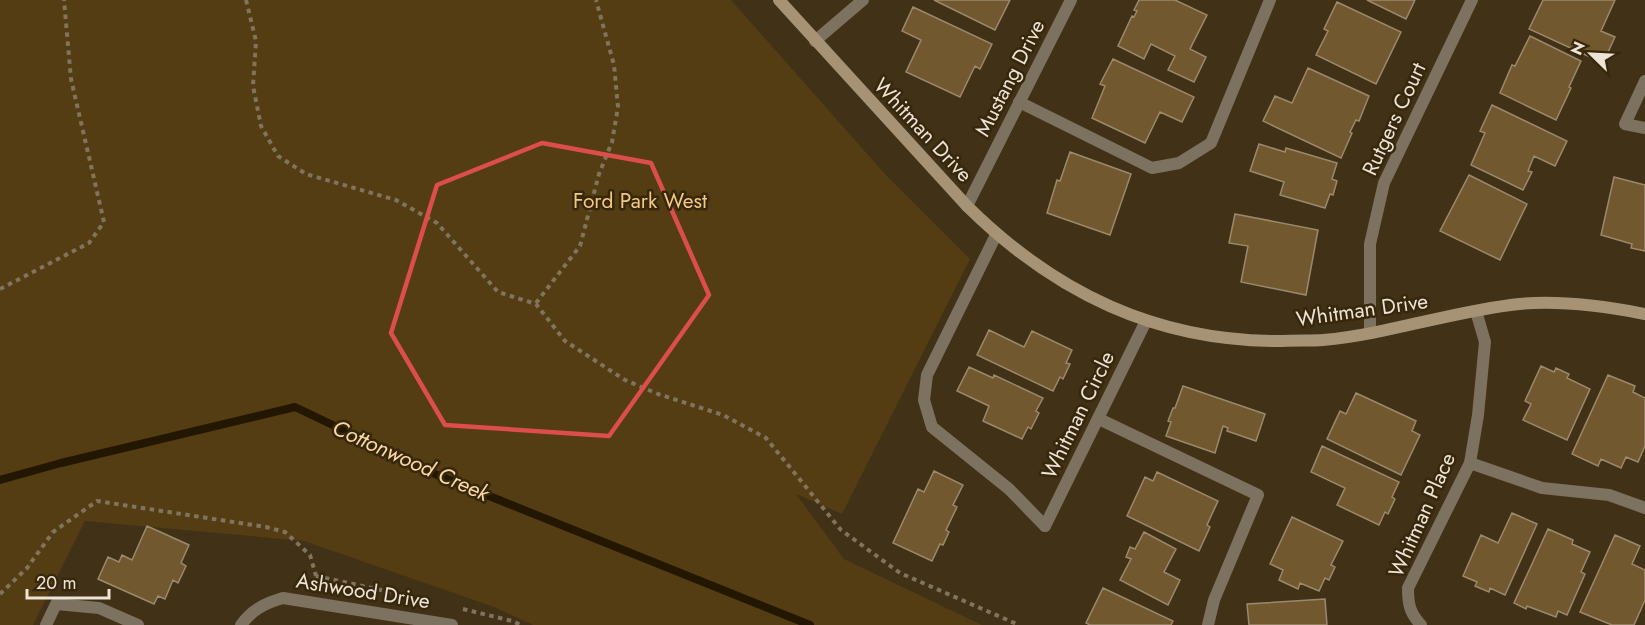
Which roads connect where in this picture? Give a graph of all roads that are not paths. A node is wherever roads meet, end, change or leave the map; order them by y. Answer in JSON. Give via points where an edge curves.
{"nodes":[{"id":1,"x":779,"y":0,"type":"edge"},
{"id":2,"x":862,"y":0,"type":"edge"},
{"id":3,"x":1071,"y":0,"type":"edge"},
{"id":4,"x":1270,"y":0,"type":"edge"},
{"id":5,"x":1472,"y":0,"type":"edge"},
{"id":6,"x":815,"y":41,"type":"junction"},
{"id":7,"x":1645,"y":81,"type":"edge"},
{"id":8,"x":1019,"y":102,"type":"junction"},
{"id":9,"x":1645,"y":128,"type":"edge"},
{"id":10,"x":967,"y":206,"type":"junction"},
{"id":11,"x":996,"y":235,"type":"junction"},
{"id":12,"x":1476,"y":311,"type":"junction"},
{"id":13,"x":1645,"y":314,"type":"edge"},
{"id":14,"x":1146,"y":321,"type":"junction"},
{"id":15,"x":1370,"y":332,"type":"junction"},
{"id":16,"x":1099,"y":419,"type":"junction"},
{"id":17,"x":1470,"y":463,"type":"junction"},
{"id":18,"x":1645,"y":508,"type":"edge"},
{"id":19,"x":46,"y":625,"type":"edge"},
{"id":20,"x":138,"y":625,"type":"edge"},
{"id":21,"x":241,"y":625,"type":"edge"},
{"id":22,"x":450,"y":625,"type":"edge"},
{"id":23,"x":1208,"y":625,"type":"edge"},
{"id":24,"x":1421,"y":625,"type":"edge"}],
"edges":[{"from":1,"to":6,"type":"street","name":"Whitman Drive"},
{"from":2,"to":6,"type":"street"},
{"from":3,"to":8,"type":"street","name":"Mustang Drive"},
{"from":4,"to":8,"type":"street","via":[[1211,143],[1179,163],[1152,168]]},
{"from":5,"to":15,"type":"street","name":"Rutgers Court","via":[[1384,183],[1370,244]]},
{"from":6,"to":10,"type":"street","name":"Whitman Drive"},
{"from":7,"to":9,"type":"street","via":[[1625,124]]},
{"from":8,"to":10,"type":"street","name":"Mustang Drive"},
{"from":10,"to":11,"type":"street","name":"Whitman Drive"},
{"from":11,"to":14,"type":"street","name":"Whitman Drive","via":[[1049,274]]},
{"from":11,"to":16,"type":"street","name":"Whitman Circle","via":[[927,375],[924,400],[932,427],[1009,489],[1045,526]]},
{"from":12,"to":13,"type":"street","name":"Whitman Drive","via":[[1519,304],[1564,303]]},
{"from":12,"to":15,"type":"street","name":"Whitman Drive"},
{"from":12,"to":17,"type":"street","name":"Whitman Place","via":[[1485,342]]},
{"from":14,"to":15,"type":"street","name":"Whitman Drive","via":[[1195,334],[1258,341],[1322,340]]},
{"from":14,"to":16,"type":"street","name":"Whitman Circle"},
{"from":16,"to":23,"type":"street","via":[[1258,495],[1214,600]]},
{"from":17,"to":18,"type":"street","via":[[1542,488],[1609,495]]},
{"from":17,"to":24,"type":"street","name":"Whitman Place","via":[[1408,588],[1408,605]]},
{"from":19,"to":20,"type":"street","via":[[56,604],[99,608]]},
{"from":21,"to":22,"type":"street","name":"Ashwood Drive","via":[[253,611],[283,598]]}]}
